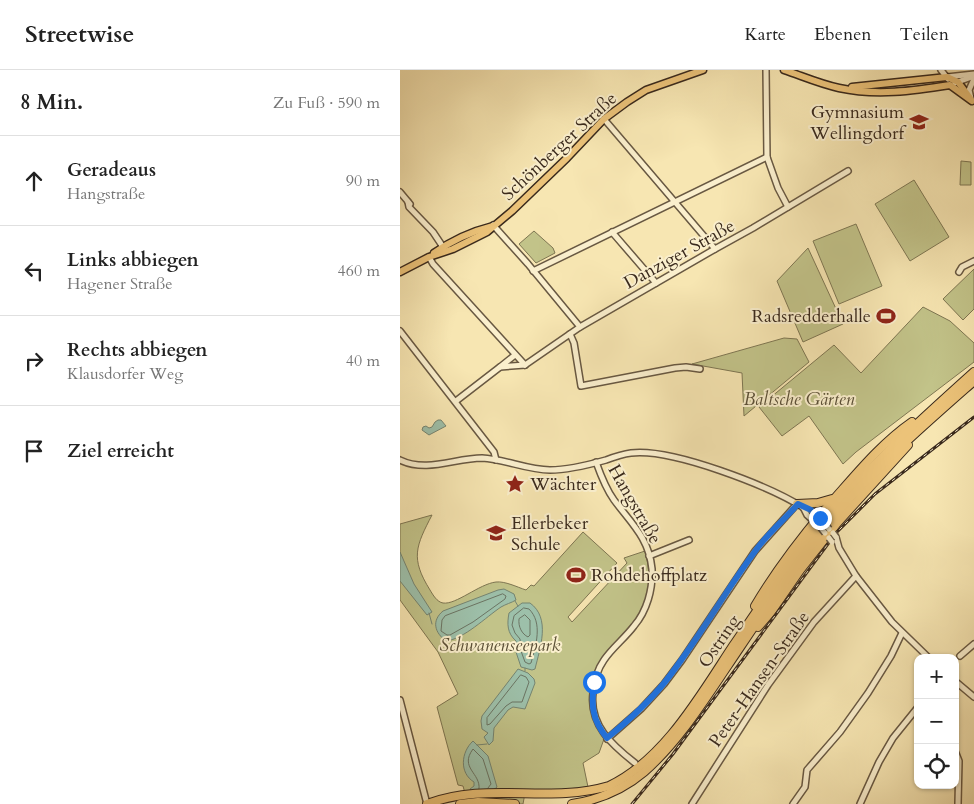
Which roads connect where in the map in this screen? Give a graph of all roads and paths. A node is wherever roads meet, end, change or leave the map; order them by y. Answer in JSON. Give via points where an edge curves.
{"nodes":[{"id":1,"x":703,"y":70,"type":"edge"},
{"id":2,"x":766,"y":70,"type":"edge"},
{"id":3,"x":784,"y":70,"type":"edge"},
{"id":4,"x":941,"y":70,"type":"edge"},
{"id":5,"x":974,"y":76,"type":"edge"},
{"id":6,"x":947,"y":77,"type":"junction"},
{"id":7,"x":958,"y":82,"type":"junction"},
{"id":8,"x":950,"y":85,"type":"junction"},
{"id":9,"x":841,"y":88,"type":"junction"},
{"id":10,"x":973,"y":102,"type":"edge"},
{"id":11,"x":604,"y":119,"type":"junction"},
{"id":12,"x":767,"y":157,"type":"junction"},
{"id":13,"x":848,"y":170,"type":"dead end"},
{"id":14,"x":400,"y":192,"type":"edge"},
{"id":15,"x":675,"y":202,"type":"junction"},
{"id":16,"x":788,"y":207,"type":"junction"},
{"id":17,"x":493,"y":225,"type":"junction"},
{"id":18,"x":612,"y":232,"type":"junction"},
{"id":19,"x":443,"y":247,"type":"junction"},
{"id":20,"x":715,"y":249,"type":"junction"},
{"id":21,"x":430,"y":257,"type":"junction"},
{"id":22,"x":974,"y":262,"type":"edge"},
{"id":23,"x":533,"y":271,"type":"junction"},
{"id":24,"x":400,"y":272,"type":"edge"},
{"id":25,"x":959,"y":272,"type":"dead end"},
{"id":26,"x":656,"y":283,"type":"junction"},
{"id":27,"x":580,"y":327,"type":"junction"},
{"id":28,"x":400,"y":331,"type":"edge"},
{"id":29,"x":570,"y":334,"type":"junction"},
{"id":30,"x":515,"y":355,"type":"junction"},
{"id":31,"x":525,"y":365,"type":"junction"},
{"id":32,"x":500,"y":367,"type":"junction"},
{"id":33,"x":700,"y":370,"type":"dead end"},
{"id":34,"x":974,"y":372,"type":"edge"},
{"id":35,"x":974,"y":381,"type":"edge"},
{"id":36,"x":456,"y":401,"type":"junction"},
{"id":37,"x":927,"y":418,"type":"junction"},
{"id":38,"x":400,"y":460,"type":"edge"},
{"id":39,"x":496,"y":460,"type":"junction"},
{"id":40,"x":596,"y":462,"type":"junction"},
{"id":41,"x":836,"y":497,"type":"junction"},
{"id":42,"x":801,"y":506,"type":"junction"},
{"id":43,"x":818,"y":520,"type":"junction"},
{"id":44,"x":830,"y":535,"type":"junction"},
{"id":45,"x":689,"y":540,"type":"dead end"},
{"id":46,"x":649,"y":556,"type":"junction"},
{"id":47,"x":856,"y":576,"type":"junction"},
{"id":48,"x":902,"y":633,"type":"junction"},
{"id":49,"x":744,"y":635,"type":"junction"},
{"id":50,"x":974,"y":644,"type":"edge"},
{"id":51,"x":925,"y":654,"type":"edge"},
{"id":52,"x":960,"y":656,"type":"dead end"},
{"id":53,"x":959,"y":685,"type":"edge"},
{"id":54,"x":974,"y":698,"type":"edge"},
{"id":55,"x":400,"y":700,"type":"edge"},
{"id":56,"x":914,"y":716,"type":"edge"},
{"id":57,"x":607,"y":738,"type":"junction"},
{"id":58,"x":636,"y":764,"type":"dead end"},
{"id":59,"x":958,"y":789,"type":"edge"},
{"id":60,"x":459,"y":800,"type":"edge"},
{"id":61,"x":427,"y":804,"type":"edge"},
{"id":62,"x":515,"y":804,"type":"edge"},
{"id":63,"x":572,"y":804,"type":"edge"},
{"id":64,"x":692,"y":804,"type":"edge"},
{"id":65,"x":793,"y":804,"type":"edge"},
{"id":66,"x":860,"y":804,"type":"edge"},
{"id":67,"x":958,"y":804,"type":"edge"}],
"edges":[{"from":1,"to":11,"type":"main road","name":"Schönberger Straße","via":[[646,90]]},
{"from":2,"to":12,"type":"street"},
{"from":3,"to":9,"type":"main road"},
{"from":4,"to":6,"type":"street"},
{"from":5,"to":6,"type":"street"},
{"from":5,"to":7,"type":"street"},
{"from":5,"to":10,"type":"street","via":[[969,90]]},
{"from":6,"to":7,"type":"main road"},
{"from":6,"to":8,"type":"street"},
{"from":6,"to":9,"type":"main road"},
{"from":7,"to":8,"type":"street"},
{"from":7,"to":10,"type":"main road"},
{"from":8,"to":9,"type":"main road","via":[[894,92]]},
{"from":8,"to":10,"type":"main road"},
{"from":11,"to":15,"type":"street"},
{"from":11,"to":17,"type":"main road","name":"Schönberger Straße","via":[[525,198]]},
{"from":12,"to":15,"type":"street"},
{"from":12,"to":16,"type":"street"},
{"from":13,"to":16,"type":"street","name":"Danziger Straße"},
{"from":14,"to":19,"type":"street"},
{"from":15,"to":18,"type":"street"},
{"from":15,"to":20,"type":"street"},
{"from":16,"to":20,"type":"street","name":"Danziger Straße"},
{"from":17,"to":19,"type":"main road","name":"Schönberger Straße"},
{"from":17,"to":21,"type":"main road","name":"Schönberger Straße","via":[[479,237]]},
{"from":17,"to":23,"type":"street"},
{"from":18,"to":23,"type":"street"},
{"from":18,"to":26,"type":"street"},
{"from":19,"to":21,"type":"main road","name":"Schönberger Straße"},
{"from":20,"to":26,"type":"street","name":"Danziger Straße"},
{"from":21,"to":24,"type":"main road","name":"Schönberger Straße"},
{"from":21,"to":30,"type":"street"},
{"from":22,"to":25,"type":"street"},
{"from":23,"to":27,"type":"street"},
{"from":26,"to":27,"type":"street","name":"Danziger Straße"},
{"from":27,"to":29,"type":"street","name":"Danziger Straße"},
{"from":28,"to":36,"type":"street"},
{"from":29,"to":31,"type":"street","name":"Danziger Straße"},
{"from":29,"to":33,"type":"street","via":[[581,386],[675,368]]},
{"from":30,"to":31,"type":"street"},
{"from":30,"to":32,"type":"street"},
{"from":31,"to":32,"type":"street"},
{"from":32,"to":36,"type":"street"},
{"from":34,"to":37,"type":"highway","name":"Ostring"},
{"from":35,"to":37,"type":"highway","name":"Ostring"},
{"from":36,"to":39,"type":"street","via":[[494,452]]},
{"from":37,"to":41,"type":"highway","via":[[911,423],[892,438]]},
{"from":37,"to":44,"type":"highway","via":[[919,434],[855,502]]},
{"from":37,"to":49,"type":"highway","name":"Ostring","via":[[832,519]]},
{"from":38,"to":39,"type":"street","via":[[429,466],[471,459]]},
{"from":39,"to":40,"type":"street","via":[[550,470]]},
{"from":40,"to":42,"type":"street","via":[[643,452],[671,457],[739,478]]},
{"from":40,"to":46,"type":"street","name":"Hangstraße","via":[[604,484],[634,524]]},
{"from":41,"to":42,"type":"highway"},
{"from":41,"to":43,"type":"highway"},
{"from":42,"to":43,"type":"street","via":[[811,510]]},
{"from":42,"to":57,"type":"street","via":[[755,551],[664,684]]},
{"from":43,"to":44,"type":"street","bridge":true},
{"from":43,"to":49,"type":"highway","via":[[767,586],[749,615]]},
{"from":44,"to":47,"type":"street"},
{"from":44,"to":49,"type":"highway","via":[[766,618]]},
{"from":45,"to":46,"type":"street"},
{"from":46,"to":57,"type":"street","name":"Hangstraße","via":[[652,581],[644,609],[635,625],[604,660],[594,682],[592,702],[595,718]]},
{"from":47,"to":48,"type":"street"},
{"from":47,"to":64,"type":"street","name":"Peter-Hansen-Straße","via":[[814,622],[768,685]]},
{"from":48,"to":51,"type":"street"},
{"from":48,"to":65,"type":"street","via":[[868,693],[807,770],[805,787]]},
{"from":49,"to":60,"type":"highway","name":"Ostring","via":[[676,728],[649,759],[608,788],[559,800],[483,795]]},
{"from":49,"to":63,"type":"highway","name":"Ostring","via":[[702,703],[654,763],[610,793]]},
{"from":50,"to":52,"type":"street"},
{"from":53,"to":54,"type":"street"},
{"from":55,"to":61,"type":"street"},
{"from":56,"to":66,"type":"street","via":[[893,738]]},
{"from":57,"to":58,"type":"street","name":"Hangstraße"},
{"from":59,"to":67,"type":"street"},
{"from":60,"to":61,"type":"highway","name":"Ostring"},
{"from":60,"to":62,"type":"highway","name":"Ostring"}]}
